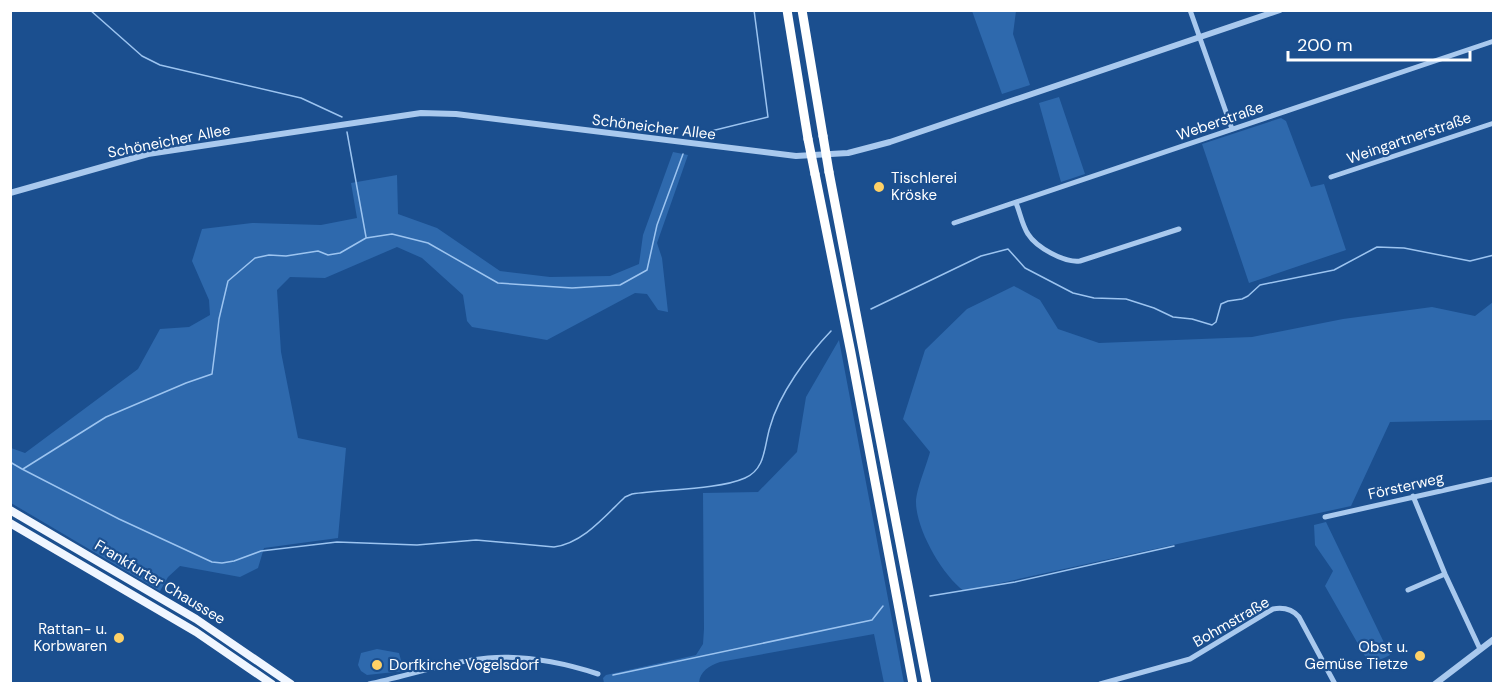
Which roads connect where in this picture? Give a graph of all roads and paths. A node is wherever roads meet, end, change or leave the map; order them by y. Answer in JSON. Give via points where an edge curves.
{"nodes":[{"id":1,"x":787,"y":10,"type":"edge"},
{"id":2,"x":802,"y":10,"type":"edge"},
{"id":3,"x":1190,"y":10,"type":"edge"},
{"id":4,"x":1280,"y":10,"type":"edge"},
{"id":5,"x":1200,"y":36,"type":"junction"},
{"id":6,"x":1494,"y":41,"type":"edge"},
{"id":7,"x":1494,"y":123,"type":"edge"},
{"id":8,"x":1232,"y":129,"type":"junction"},
{"id":9,"x":1331,"y":177,"type":"dead end"},
{"id":10,"x":10,"y":193,"type":"edge"},
{"id":11,"x":1016,"y":202,"type":"junction"},
{"id":12,"x":954,"y":223,"type":"dead end"},
{"id":13,"x":1179,"y":229,"type":"dead end"},
{"id":14,"x":1494,"y":479,"type":"edge"},
{"id":15,"x":1413,"y":496,"type":"junction"},
{"id":16,"x":10,"y":510,"type":"edge"},
{"id":17,"x":1325,"y":517,"type":"dead end"},
{"id":18,"x":10,"y":523,"type":"edge"},
{"id":19,"x":1445,"y":574,"type":"junction"},
{"id":20,"x":1408,"y":590,"type":"dead end"},
{"id":21,"x":1494,"y":639,"type":"edge"},
{"id":22,"x":1480,"y":649,"type":"junction"},
{"id":23,"x":598,"y":674,"type":"dead end"},
{"id":24,"x":272,"y":684,"type":"edge"},
{"id":25,"x":291,"y":684,"type":"edge"},
{"id":26,"x":369,"y":684,"type":"edge"},
{"id":27,"x":913,"y":684,"type":"edge"},
{"id":28,"x":927,"y":684,"type":"edge"},
{"id":29,"x":1100,"y":684,"type":"edge"},
{"id":30,"x":1335,"y":684,"type":"edge"},
{"id":31,"x":1435,"y":684,"type":"edge"}],
"edges":[{"from":1,"to":27,"type":"highway","bridge":true,"via":[[808,139]]},
{"from":2,"to":28,"type":"highway","bridge":true},
{"from":3,"to":5,"type":"street"},
{"from":4,"to":5,"type":"street","name":"Schöneicher Allee"},
{"from":5,"to":8,"type":"street"},
{"from":5,"to":10,"type":"street","name":"Schöneicher Allee","via":[[890,142],[833,155],[790,156],[467,115],[421,113],[148,154]]},
{"from":6,"to":8,"type":"street","name":"Weberstraße"},
{"from":7,"to":9,"type":"street","name":"Weingartnerstraße"},
{"from":8,"to":11,"type":"street","name":"Weberstraße"},
{"from":11,"to":12,"type":"street","name":"Weberstraße"},
{"from":11,"to":13,"type":"street","via":[[1030,236],[1058,257],[1072,262]]},
{"from":14,"to":15,"type":"street","name":"Försterweg"},
{"from":15,"to":17,"type":"street","name":"Försterweg"},
{"from":15,"to":19,"type":"street"},
{"from":16,"to":25,"type":"main road","name":"Frankfurter Chaussee","via":[[187,613]]},
{"from":18,"to":24,"type":"main road","name":"Frankfurter Chaussee","via":[[196,632]]},
{"from":19,"to":20,"type":"street"},
{"from":19,"to":22,"type":"street"},
{"from":21,"to":22,"type":"street"},
{"from":22,"to":31,"type":"street"},
{"from":23,"to":26,"type":"street","via":[[531,660],[488,658]]},
{"from":29,"to":30,"type":"street","name":"Bohmstraße","via":[[1190,659],[1279,608],[1293,611],[1299,617]]}]}
